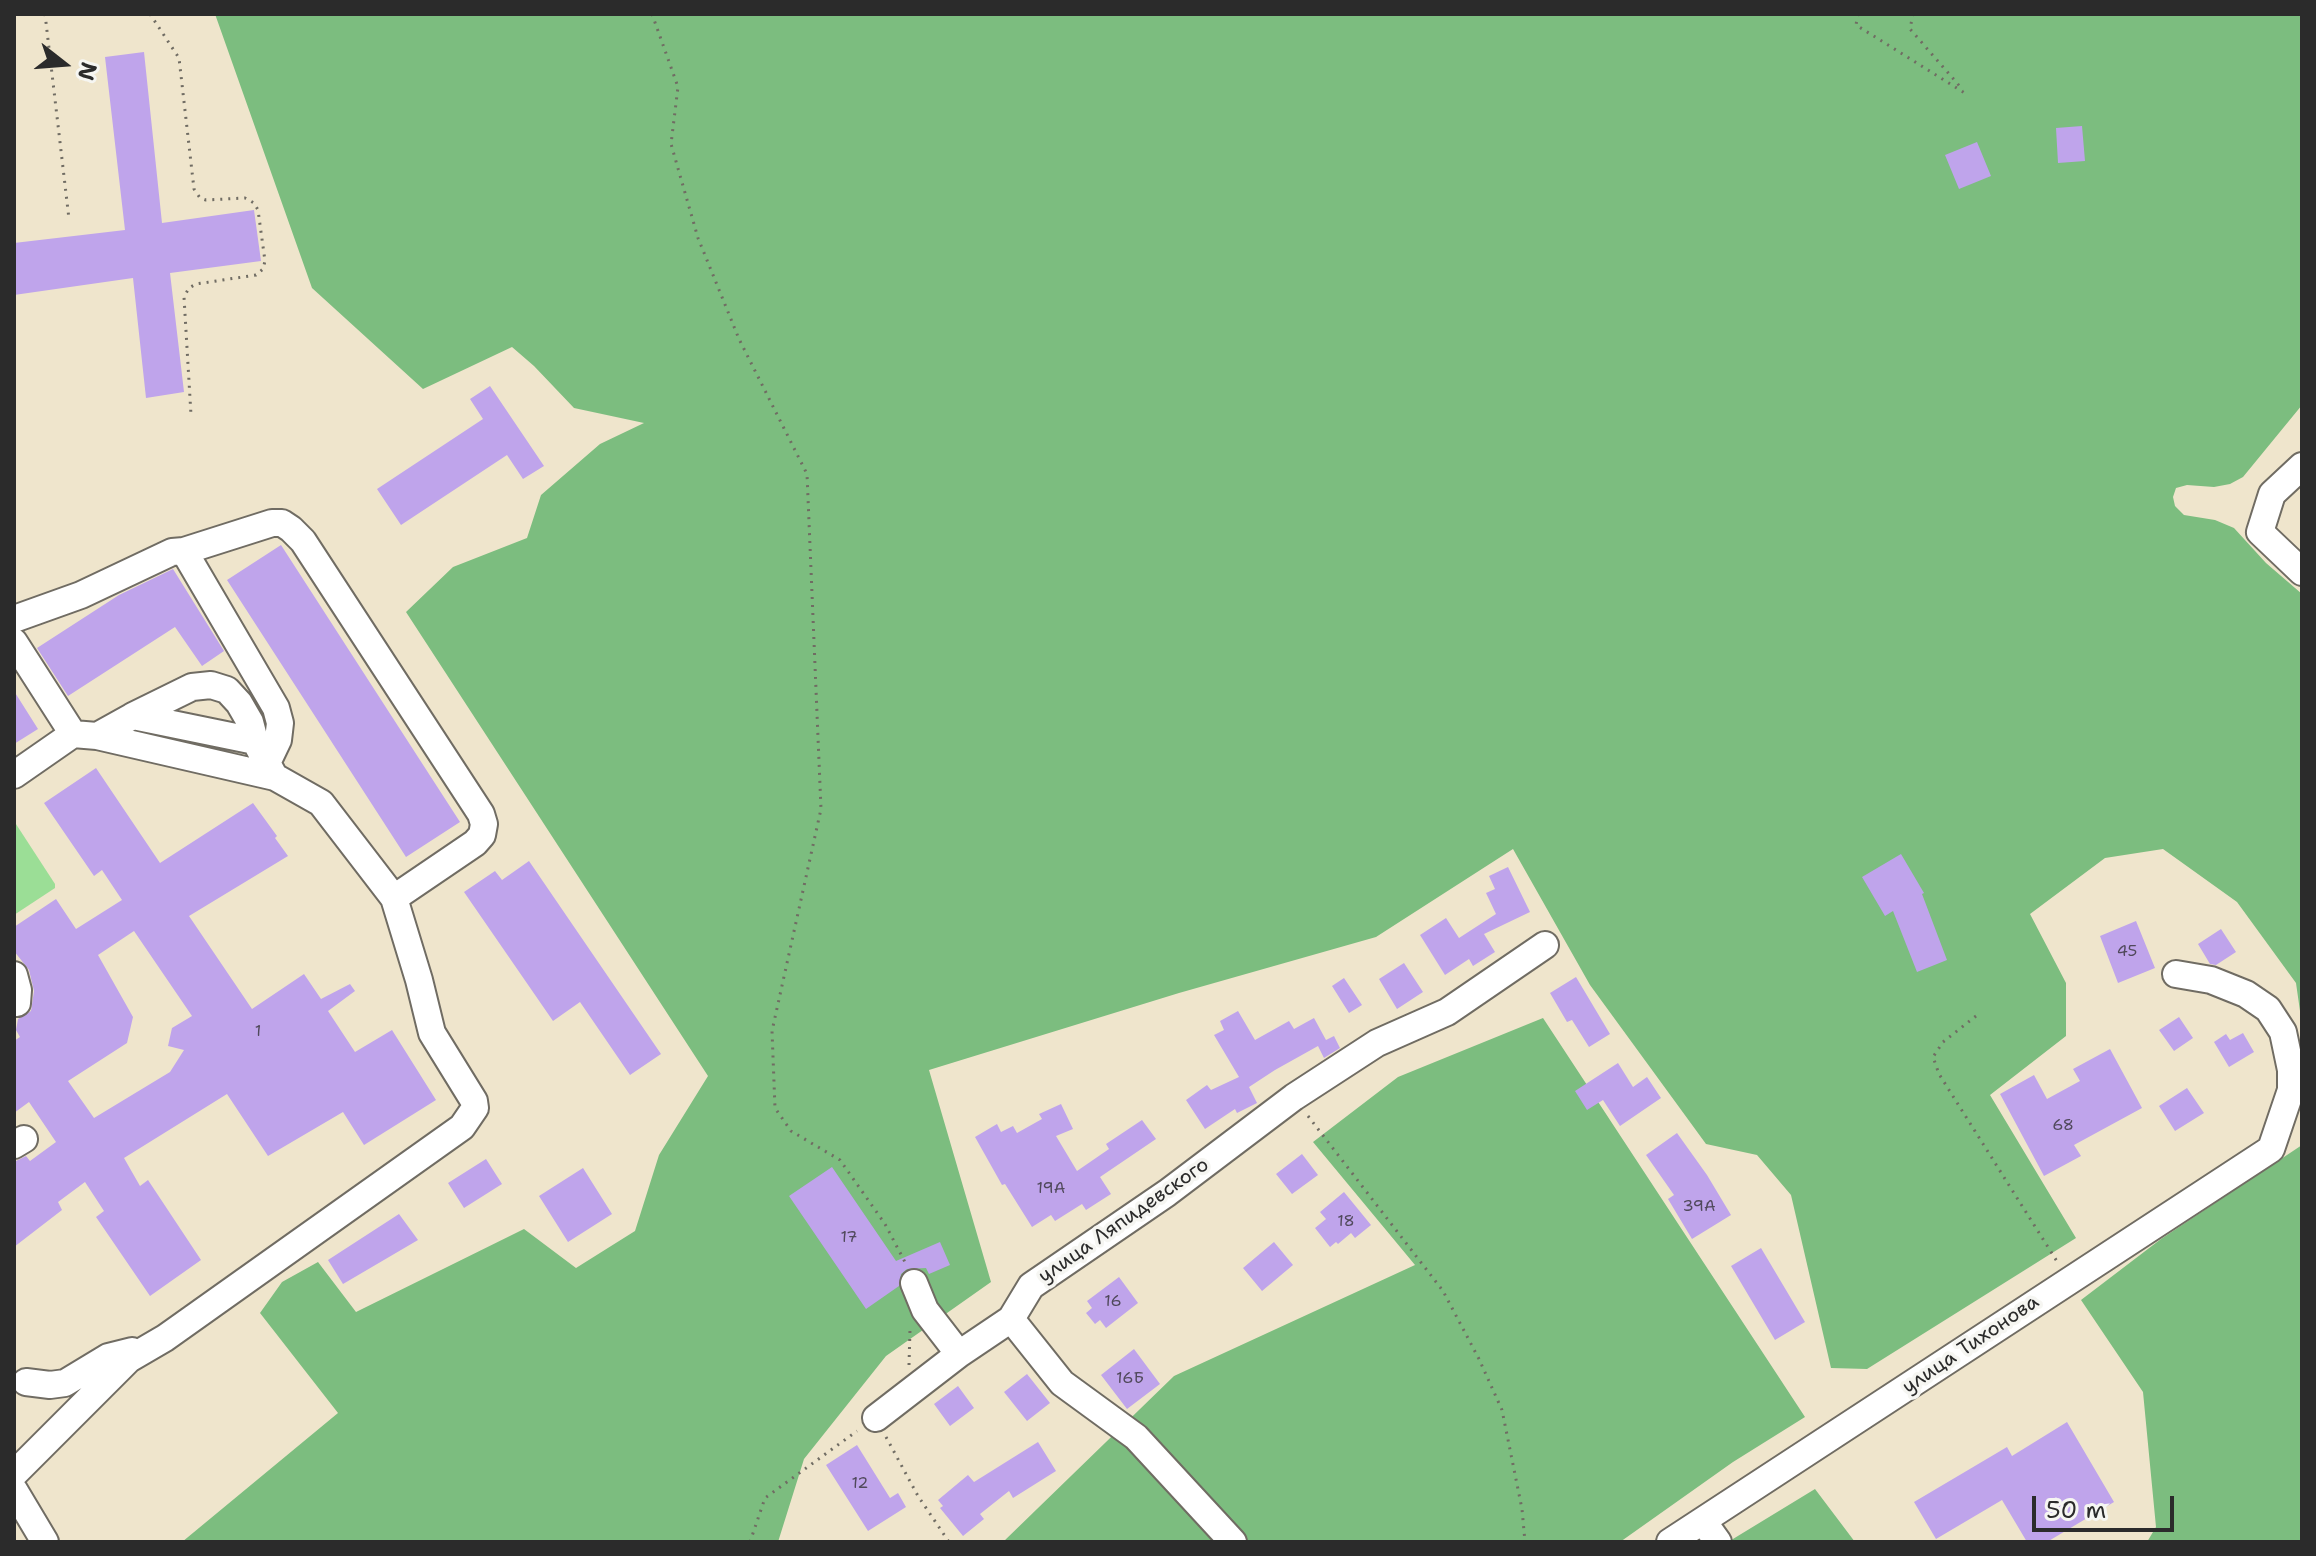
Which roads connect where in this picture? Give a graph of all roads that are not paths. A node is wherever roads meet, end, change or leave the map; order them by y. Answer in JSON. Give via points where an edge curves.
{"nodes":[{"id":1,"x":2302,"y":466,"type":"edge"},
{"id":2,"x":184,"y":551,"type":"junction"},
{"id":3,"x":2302,"y":572,"type":"edge"},
{"id":4,"x":14,"y":619,"type":"edge"},
{"id":5,"x":14,"y":642,"type":"edge"},
{"id":6,"x":133,"y":716,"type":"junction"},
{"id":7,"x":85,"y":735,"type":"junction"},
{"id":8,"x":265,"y":760,"type":"junction"},
{"id":9,"x":14,"y":775,"type":"edge"},
{"id":10,"x":394,"y":898,"type":"junction"},
{"id":11,"x":1545,"y":945,"type":"dead end"},
{"id":12,"x":2176,"y":974,"type":"dead end"},
{"id":13,"x":14,"y":975,"type":"edge"},
{"id":14,"x":17,"y":1003,"type":"dead end"},
{"id":15,"x":914,"y":1283,"type":"dead end"},
{"id":16,"x":1011,"y":1319,"type":"junction"},
{"id":17,"x":143,"y":1349,"type":"junction"},
{"id":18,"x":959,"y":1354,"type":"junction"},
{"id":19,"x":20,"y":1375,"type":"edge"},
{"id":20,"x":73,"y":1414,"type":"junction"},
{"id":21,"x":876,"y":1418,"type":"road end"},
{"id":22,"x":14,"y":1474,"type":"edge"},
{"id":23,"x":14,"y":1490,"type":"edge"},
{"id":24,"x":1710,"y":1532,"type":"edge"},
{"id":25,"x":45,"y":1542,"type":"edge"},
{"id":26,"x":1233,"y":1542,"type":"edge"},
{"id":27,"x":1670,"y":1542,"type":"edge"}],
"edges":[{"from":1,"to":3,"type":"street","via":[[2272,494],[2260,532]]},
{"from":2,"to":4,"type":"street"},
{"from":2,"to":8,"type":"street","via":[[276,708],[278,740]]},
{"from":2,"to":10,"type":"street","via":[[272,523],[291,529],[481,814],[482,835],[475,843]]},
{"from":5,"to":7,"type":"street"},
{"from":6,"to":7,"type":"street"},
{"from":6,"to":8,"type":"street"},
{"from":6,"to":8,"type":"street","via":[[192,687],[227,690],[250,722]]},
{"from":7,"to":8,"type":"street"},
{"from":7,"to":9,"type":"street"},
{"from":8,"to":10,"type":"street","via":[[321,803]]},
{"from":10,"to":17,"type":"street","via":[[432,1033],[474,1101],[471,1117]]},
{"from":11,"to":16,"type":"street","name":"улица Ляпидевского","via":[[1447,1012],[1377,1043],[1294,1097],[1031,1286]]},
{"from":12,"to":24,"type":"street","name":"улица Тихонова","via":[[2246,994],[2268,1009],[2283,1032],[2291,1090],[2271,1149],[1828,1441]]},
{"from":13,"to":14,"type":"street"},
{"from":15,"to":18,"type":"street","via":[[925,1310]]},
{"from":16,"to":18,"type":"street","name":"улица Ляпидевского"},
{"from":16,"to":26,"type":"street","via":[[1062,1383],[1136,1437]]},
{"from":17,"to":19,"type":"street","via":[[108,1357],[65,1383],[50,1385]]},
{"from":17,"to":20,"type":"street"},
{"from":18,"to":21,"type":"street","name":"улица Ляпидевского"},
{"from":19,"to":20,"type":"street"},
{"from":20,"to":22,"type":"street"},
{"from":23,"to":25,"type":"street"},
{"from":24,"to":27,"type":"street","name":"улица Тихонова"}]}
